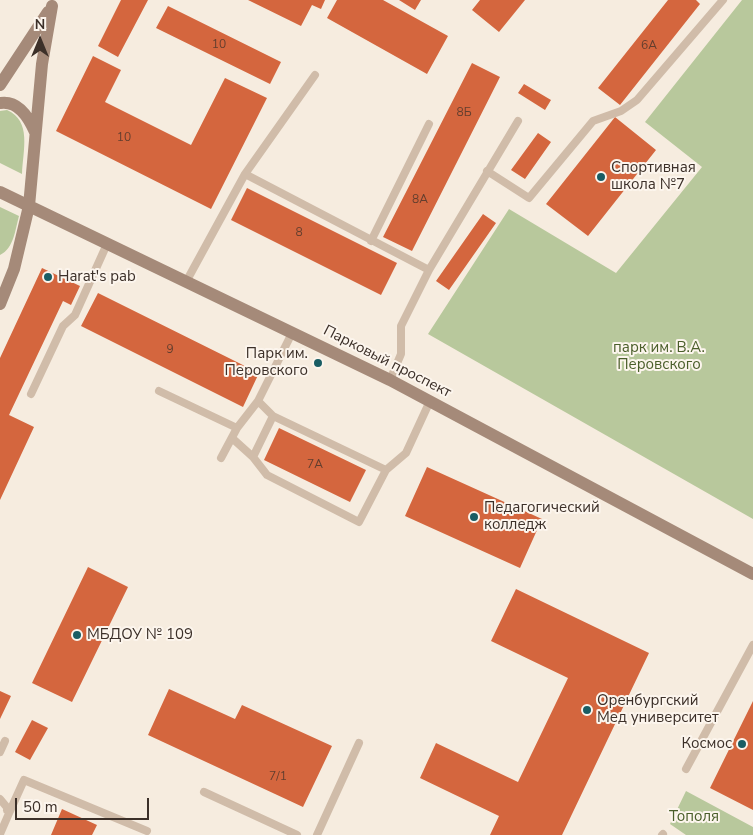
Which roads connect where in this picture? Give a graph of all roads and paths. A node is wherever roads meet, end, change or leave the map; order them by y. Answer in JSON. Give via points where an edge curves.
{"nodes":[{"id":1,"x":723,"y":0,"type":"edge"},
{"id":2,"x":53,"y":3,"type":"edge"},
{"id":3,"x":315,"y":75,"type":"dead end"},
{"id":4,"x":0,"y":85,"type":"edge"},
{"id":5,"x":0,"y":103,"type":"edge"},
{"id":6,"x":518,"y":121,"type":"dead end"},
{"id":7,"x":429,"y":124,"type":"dead end"},
{"id":8,"x":36,"y":135,"type":"junction"},
{"id":9,"x":487,"y":170,"type":"junction"},
{"id":10,"x":245,"y":174,"type":"junction"},
{"id":11,"x":0,"y":192,"type":"edge"},
{"id":12,"x":29,"y":206,"type":"junction"},
{"id":13,"x":371,"y":241,"type":"junction"},
{"id":14,"x":108,"y":244,"type":"junction"},
{"id":15,"x":14,"y":269,"type":"junction"},
{"id":16,"x":429,"y":270,"type":"junction"},
{"id":17,"x":0,"y":274,"type":"edge"},
{"id":18,"x":186,"y":282,"type":"junction"},
{"id":19,"x":0,"y":304,"type":"edge"},
{"id":20,"x":292,"y":333,"type":"junction"},
{"id":21,"x":390,"y":380,"type":"junction"},
{"id":22,"x":159,"y":391,"type":"dead end"},
{"id":23,"x":31,"y":394,"type":"dead end"},
{"id":24,"x":258,"y":401,"type":"junction"},
{"id":25,"x":430,"y":401,"type":"junction"},
{"id":26,"x":273,"y":416,"type":"junction"},
{"id":27,"x":237,"y":428,"type":"junction"},
{"id":28,"x":232,"y":438,"type":"junction"},
{"id":29,"x":253,"y":457,"type":"junction"},
{"id":30,"x":221,"y":458,"type":"dead end"},
{"id":31,"x":386,"y":470,"type":"junction"},
{"id":32,"x":753,"y":574,"type":"edge"},
{"id":33,"x":753,"y":647,"type":"edge"},
{"id":34,"x":5,"y":741,"type":"dead end"},
{"id":35,"x":359,"y":743,"type":"dead end"},
{"id":36,"x":0,"y":752,"type":"edge"},
{"id":37,"x":686,"y":769,"type":"dead end"},
{"id":38,"x":204,"y":792,"type":"dead end"},
{"id":39,"x":0,"y":799,"type":"edge"},
{"id":40,"x":0,"y":806,"type":"edge"},
{"id":41,"x":10,"y":811,"type":"junction"},
{"id":42,"x":146,"y":831,"type":"dead end"},
{"id":43,"x":0,"y":834,"type":"edge"},
{"id":44,"x":297,"y":835,"type":"edge"},
{"id":45,"x":317,"y":835,"type":"edge"}],
"edges":[{"from":1,"to":9,"type":"lane","via":[[637,100],[594,121],[529,198]]},
{"from":2,"to":4,"type":"main road"},
{"from":2,"to":8,"type":"main road","via":[[42,64]]},
{"from":3,"to":10,"type":"lane"},
{"from":5,"to":8,"type":"main road","via":[[7,102],[18,108],[30,120]]},
{"from":6,"to":9,"type":"lane"},
{"from":7,"to":13,"type":"lane"},
{"from":8,"to":12,"type":"main road"},
{"from":9,"to":16,"type":"lane"},
{"from":10,"to":13,"type":"lane"},
{"from":10,"to":18,"type":"lane"},
{"from":11,"to":12,"type":"main road","name":"Парковый проспект"},
{"from":12,"to":14,"type":"main road","name":"Парковый проспект"},
{"from":12,"to":15,"type":"main road"},
{"from":13,"to":16,"type":"lane"},
{"from":14,"to":18,"type":"main road","name":"Парковый проспект"},
{"from":14,"to":23,"type":"lane","via":[[75,316],[63,326]]},
{"from":15,"to":17,"type":"main road"},
{"from":15,"to":19,"type":"main road"},
{"from":16,"to":21,"type":"lane","via":[[401,326],[401,354]]},
{"from":18,"to":20,"type":"main road","name":"Парковый проспект"},
{"from":20,"to":21,"type":"main road","name":"Парковый проспект"},
{"from":20,"to":24,"type":"lane"},
{"from":21,"to":25,"type":"main road","name":"Парковый проспект"},
{"from":22,"to":27,"type":"lane"},
{"from":24,"to":26,"type":"lane"},
{"from":24,"to":27,"type":"lane"},
{"from":25,"to":31,"type":"lane","via":[[406,453]]},
{"from":25,"to":32,"type":"main road","name":"Парковый проспект"},
{"from":26,"to":29,"type":"lane"},
{"from":26,"to":31,"type":"lane"},
{"from":27,"to":28,"type":"lane"},
{"from":28,"to":29,"type":"lane"},
{"from":28,"to":30,"type":"lane"},
{"from":29,"to":31,"type":"lane","via":[[267,475],[360,522]]},
{"from":33,"to":37,"type":"lane"},
{"from":34,"to":36,"type":"lane"},
{"from":35,"to":45,"type":"lane"},
{"from":38,"to":44,"type":"lane"},
{"from":39,"to":41,"type":"lane"},
{"from":40,"to":41,"type":"lane"},
{"from":41,"to":42,"type":"lane","via":[[24,780]]},
{"from":41,"to":43,"type":"lane"}]}
